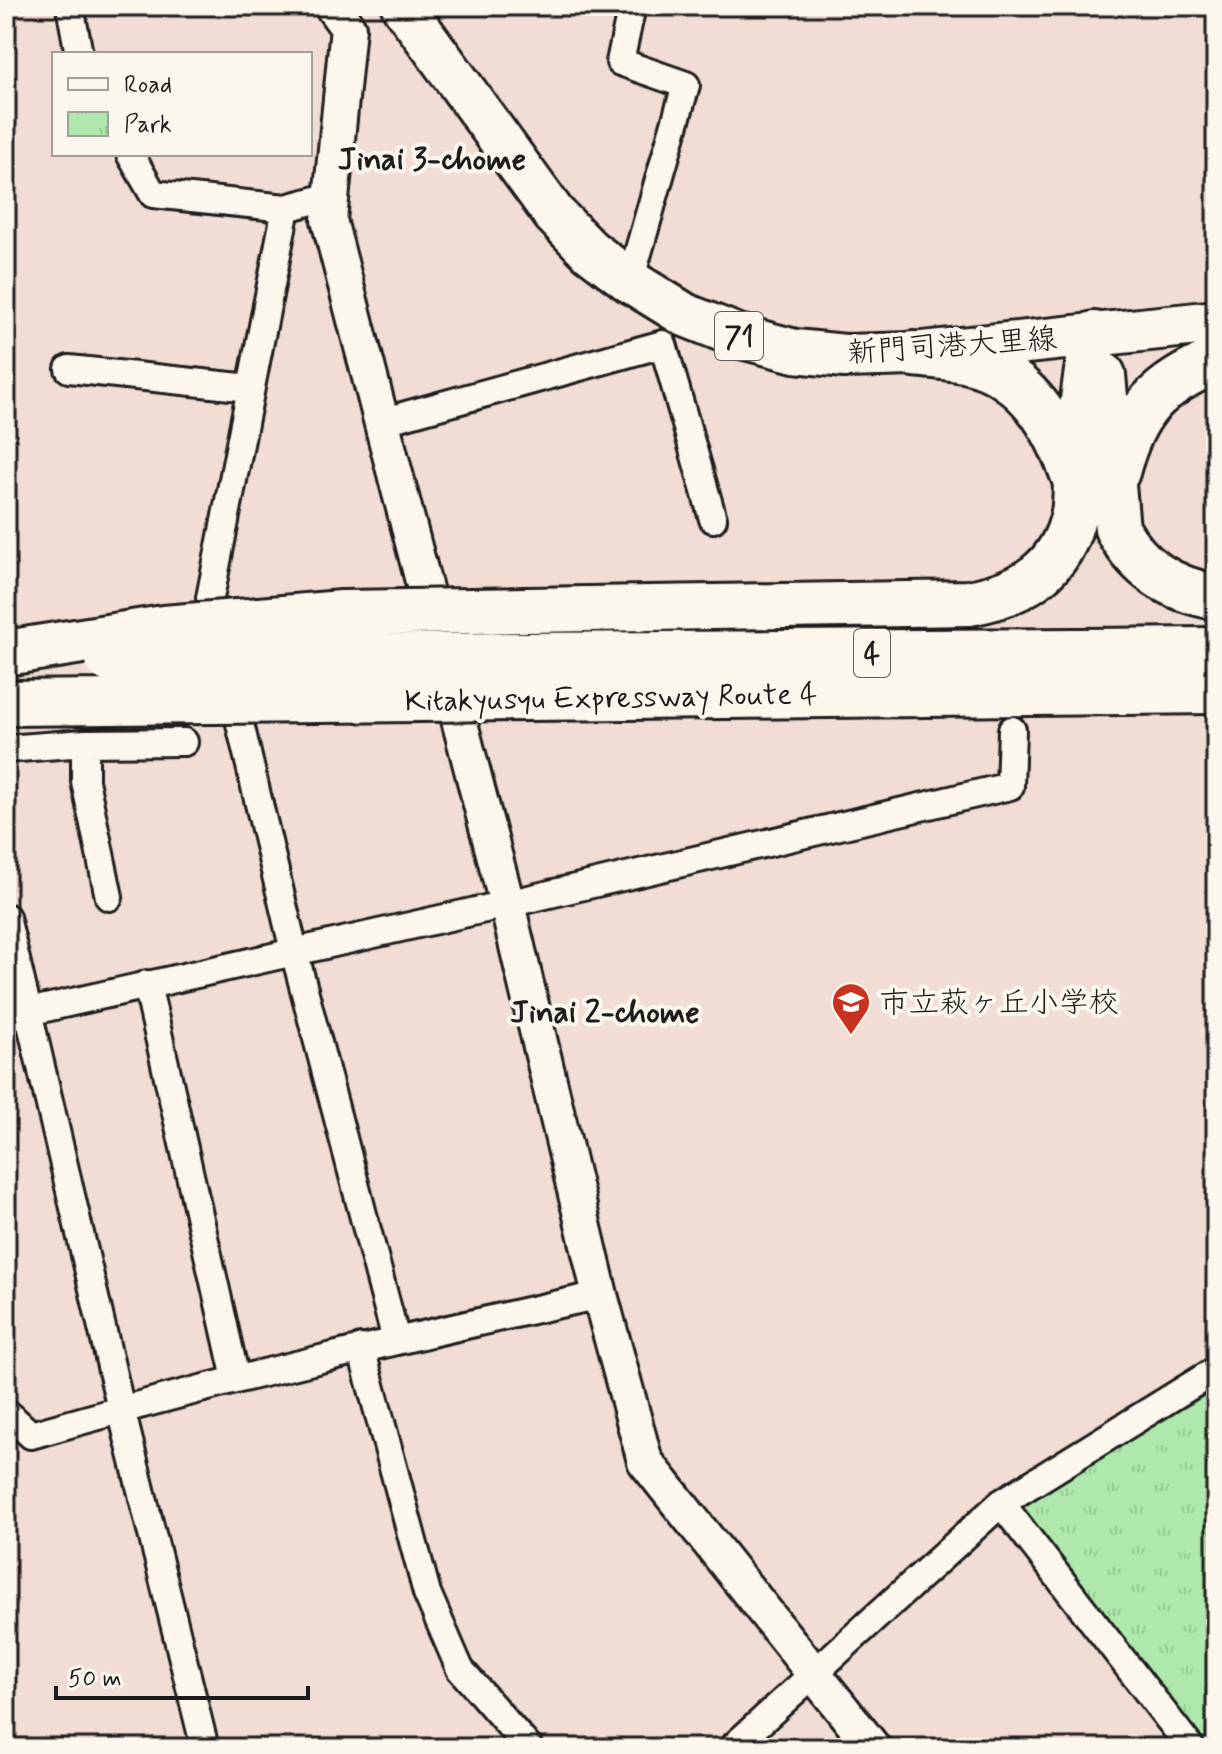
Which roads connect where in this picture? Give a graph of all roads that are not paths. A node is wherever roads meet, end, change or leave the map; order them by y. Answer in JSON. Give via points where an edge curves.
{"nodes":[{"id":1,"x":70,"y":6,"type":"edge"},
{"id":2,"x":332,"y":6,"type":"edge"},
{"id":3,"x":403,"y":6,"type":"edge"},
{"id":4,"x":632,"y":6,"type":"edge"},
{"id":5,"x":79,"y":52,"type":"edge"},
{"id":6,"x":131,"y":156,"type":"edge"},
{"id":7,"x":331,"y":196,"type":"junction"},
{"id":8,"x":286,"y":208,"type":"junction"},
{"id":9,"x":630,"y":281,"type":"junction"},
{"id":10,"x":1216,"y":322,"type":"edge"},
{"id":11,"x":1094,"y":334,"type":"junction"},
{"id":12,"x":913,"y":354,"type":"junction"},
{"id":13,"x":1216,"y":360,"type":"edge"},
{"id":14,"x":69,"y":369,"type":"dead end"},
{"id":15,"x":250,"y":388,"type":"junction"},
{"id":16,"x":381,"y":422,"type":"junction"},
{"id":17,"x":1094,"y":481,"type":"junction"},
{"id":18,"x":713,"y":519,"type":"dead end"},
{"id":19,"x":1216,"y":597,"type":"edge"},
{"id":20,"x":1216,"y":650,"type":"edge"},
{"id":21,"x":6,"y":653,"type":"edge"},
{"id":22,"x":6,"y":660,"type":"edge"},
{"id":23,"x":529,"y":676,"type":"junction"},
{"id":24,"x":1216,"y":691,"type":"edge"},
{"id":25,"x":1110,"y":692,"type":"junction"},
{"id":26,"x":6,"y":703,"type":"edge"},
{"id":27,"x":1216,"y":703,"type":"edge"},
{"id":28,"x":1012,"y":730,"type":"dead end"},
{"id":29,"x":184,"y":742,"type":"dead end"},
{"id":30,"x":85,"y":743,"type":"junction"},
{"id":31,"x":6,"y":749,"type":"edge"},
{"id":32,"x":109,"y":897,"type":"dead end"},
{"id":33,"x":507,"y":904,"type":"junction"},
{"id":34,"x":6,"y":917,"type":"edge"},
{"id":35,"x":294,"y":951,"type":"junction"},
{"id":36,"x":147,"y":984,"type":"junction"},
{"id":37,"x":17,"y":1014,"type":"edge"},
{"id":38,"x":600,"y":1295,"type":"junction"},
{"id":39,"x":396,"y":1340,"type":"junction"},
{"id":40,"x":361,"y":1348,"type":"junction"},
{"id":41,"x":1216,"y":1370,"type":"edge"},
{"id":42,"x":236,"y":1379,"type":"junction"},
{"id":43,"x":121,"y":1409,"type":"junction"},
{"id":44,"x":6,"y":1412,"type":"edge"},
{"id":45,"x":1001,"y":1503,"type":"junction"},
{"id":46,"x":815,"y":1672,"type":"junction"},
{"id":47,"x":205,"y":1748,"type":"edge"},
{"id":48,"x":529,"y":1748,"type":"edge"},
{"id":49,"x":732,"y":1748,"type":"edge"},
{"id":50,"x":873,"y":1748,"type":"edge"},
{"id":51,"x":1191,"y":1748,"type":"edge"}],
"edges":[{"from":1,"to":5,"type":"street"},
{"from":2,"to":7,"type":"street","via":[[348,28]]},
{"from":3,"to":9,"type":"main road","name":"新門司港大里線","number":"71","via":[[554,214]]},
{"from":4,"to":9,"type":"street","via":[[620,62],[686,85]]},
{"from":6,"to":8,"type":"street","via":[[153,194]]},
{"from":7,"to":8,"type":"street"},
{"from":7,"to":16,"type":"street","via":[[329,220]]},
{"from":8,"to":15,"type":"street"},
{"from":9,"to":12,"type":"main road","name":"新門司港大里線","number":"71","via":[[685,315],[795,351]]},
{"from":10,"to":11,"type":"main road","name":"新門司港大里線","number":"71"},
{"from":11,"to":12,"type":"main road","name":"新門司港大里線","number":"71"},
{"from":11,"to":17,"type":"highway","via":[[1105,385]]},
{"from":12,"to":17,"type":"highway","via":[[968,361],[1011,379]]},
{"from":13,"to":17,"type":"highway","via":[[1147,403]]},
{"from":14,"to":15,"type":"street"},
{"from":15,"to":35,"type":"street","via":[[210,598]]},
{"from":16,"to":18,"type":"street","via":[[663,344]]},
{"from":16,"to":33,"type":"street"},
{"from":17,"to":19,"type":"highway","via":[[1113,506],[1128,549],[1144,567],[1189,592]]},
{"from":17,"to":21,"type":"highway","bridge":true,"via":[[1049,565],[1027,584],[969,603],[342,613],[194,626]]},
{"from":20,"to":23,"type":"highway","name":"Kitakyusyu Expressway Route 4","number":"4"},
{"from":22,"to":23,"type":"highway","name":"Kitakyusyu Expressway Route 4","number":"4","bridge":true},
{"from":23,"to":25,"type":"highway","name":"Kitakyusyu Expressway Route 4","number":"4"},
{"from":23,"to":26,"type":"highway","name":"Kitakyusyu Expressway Route 4","number":"4","bridge":true},
{"from":24,"to":25,"type":"highway","name":"Kitakyusyu Expressway Route 4","number":"4"},
{"from":25,"to":27,"type":"highway"},
{"from":28,"to":33,"type":"street","via":[[1010,786]]},
{"from":29,"to":30,"type":"street"},
{"from":30,"to":31,"type":"street"},
{"from":30,"to":32,"type":"street","via":[[85,781]]},
{"from":33,"to":35,"type":"street"},
{"from":33,"to":38,"type":"street"},
{"from":34,"to":37,"type":"street"},
{"from":35,"to":36,"type":"street"},
{"from":35,"to":39,"type":"street"},
{"from":36,"to":37,"type":"street"},
{"from":36,"to":42,"type":"street"},
{"from":37,"to":43,"type":"street"},
{"from":38,"to":39,"type":"street"},
{"from":38,"to":46,"type":"street","via":[[645,1461]]},
{"from":39,"to":40,"type":"street"},
{"from":40,"to":42,"type":"street"},
{"from":40,"to":48,"type":"street","via":[[427,1593],[460,1669]]},
{"from":41,"to":45,"type":"street"},
{"from":42,"to":43,"type":"street"},
{"from":43,"to":44,"type":"street","via":[[31,1435]]},
{"from":43,"to":47,"type":"street"},
{"from":45,"to":46,"type":"street"},
{"from":45,"to":51,"type":"street"},
{"from":46,"to":49,"type":"street"},
{"from":46,"to":50,"type":"street"}]}
